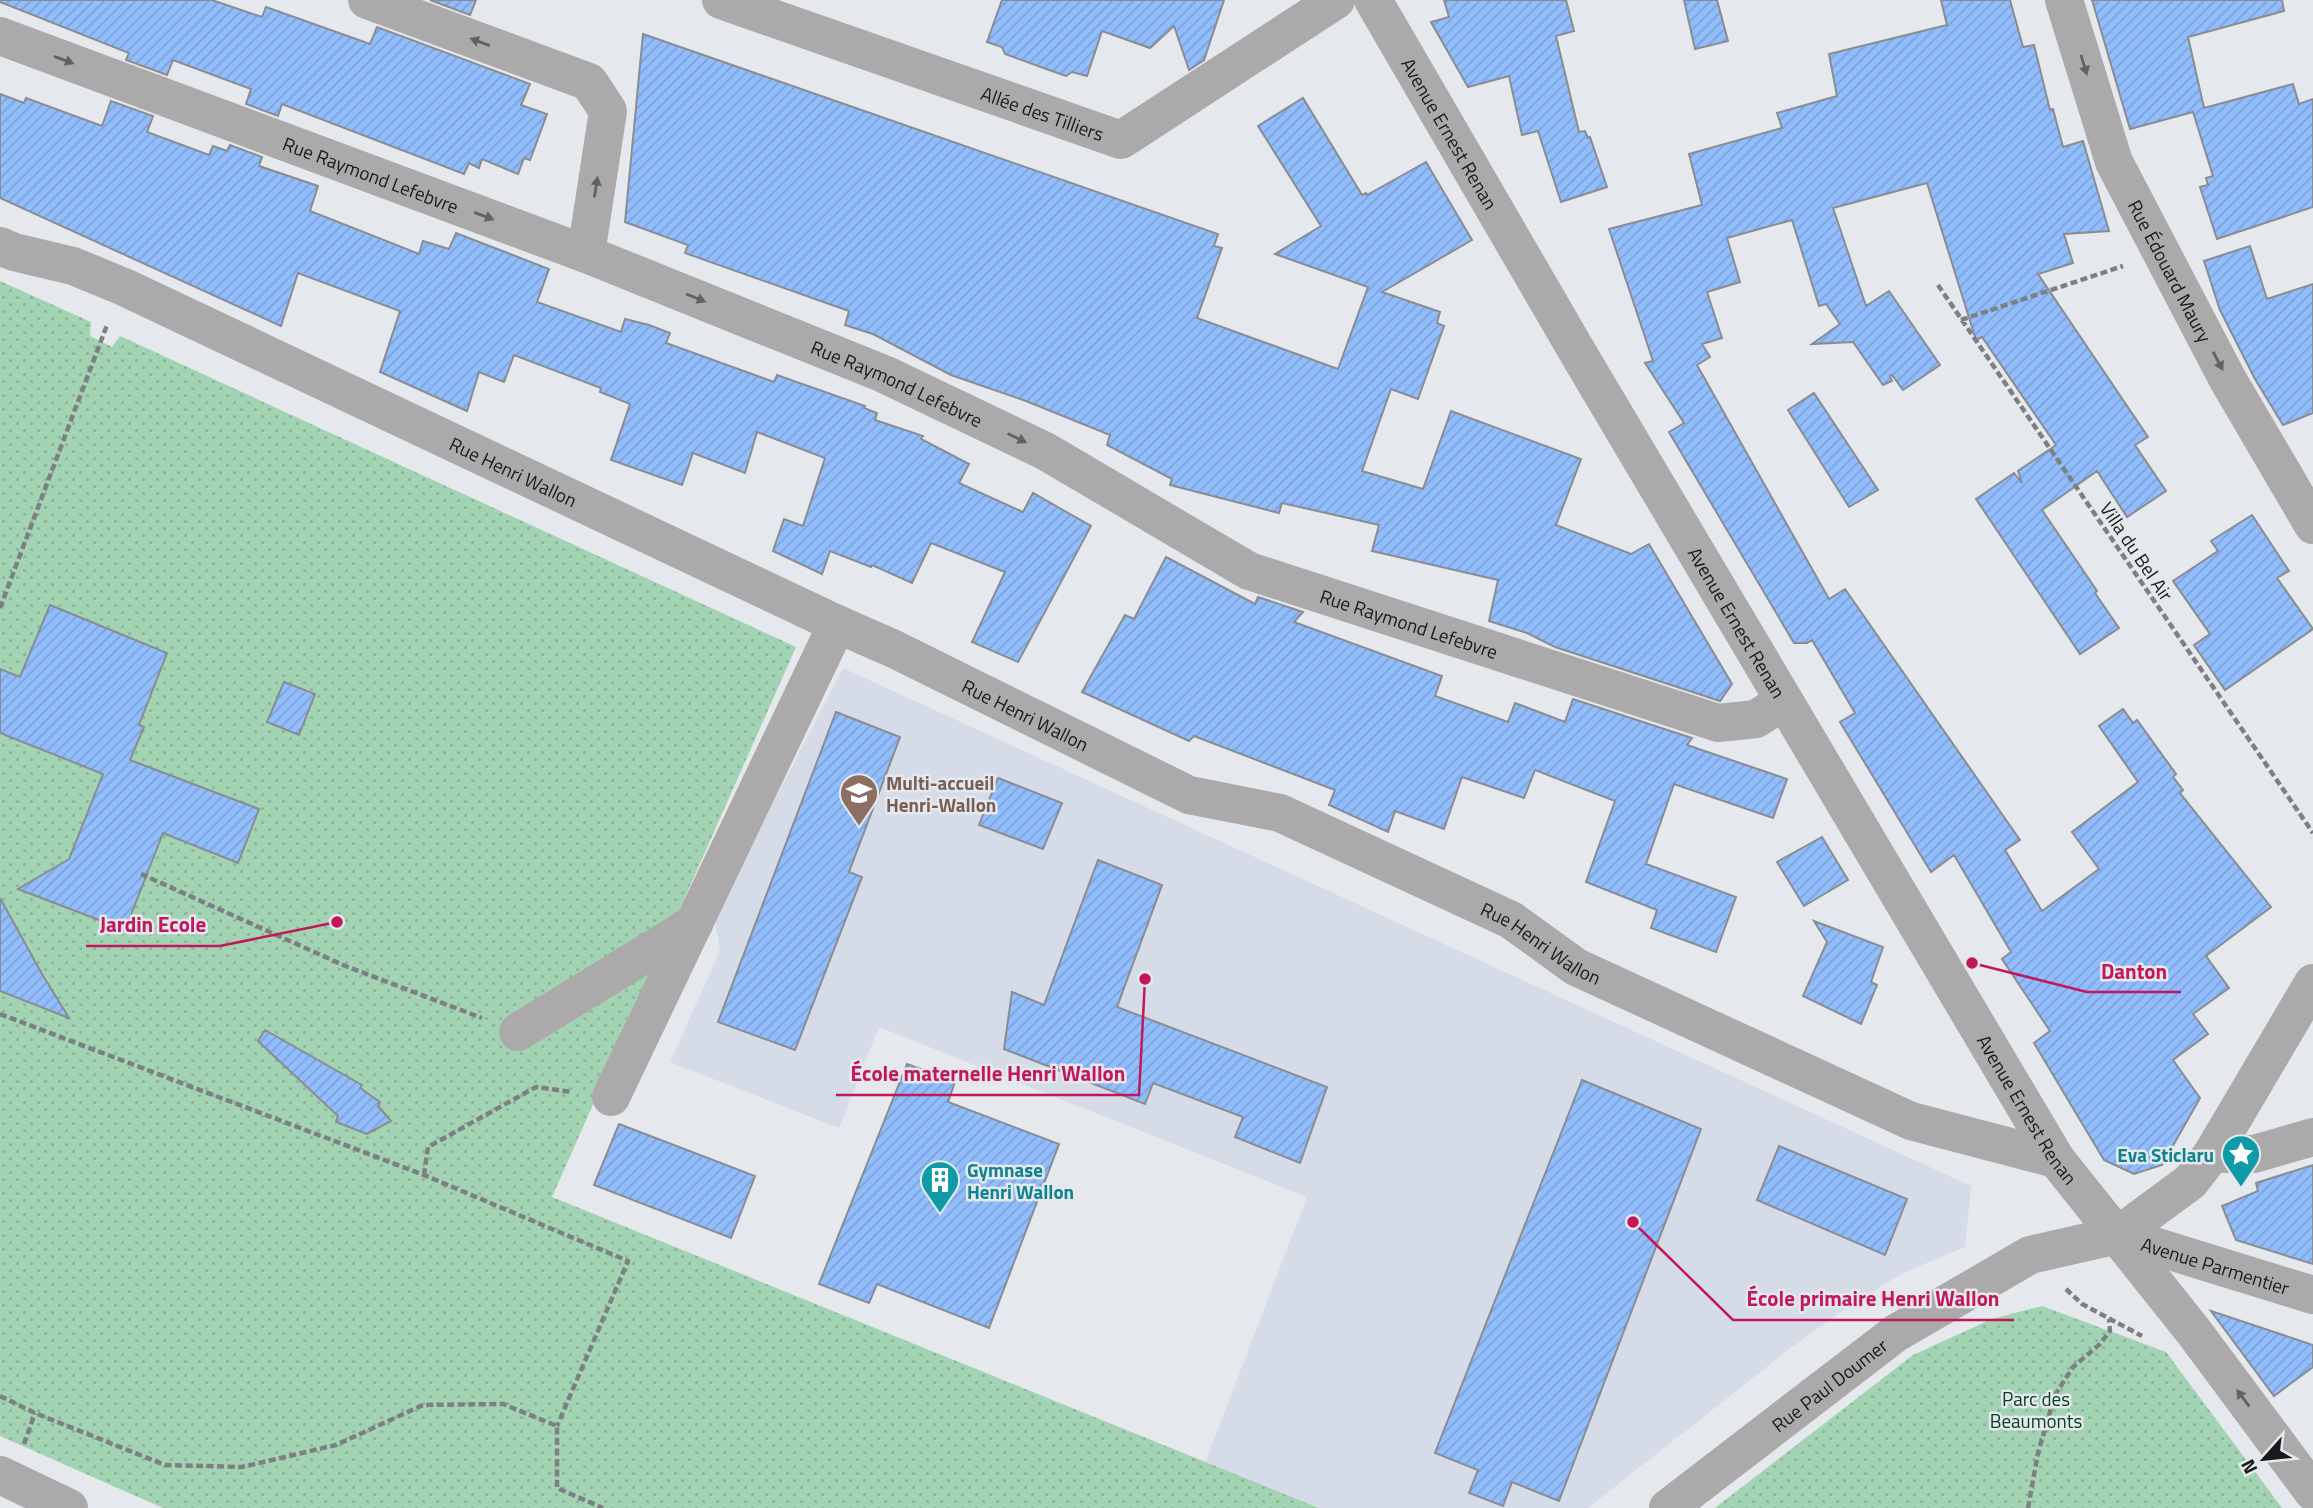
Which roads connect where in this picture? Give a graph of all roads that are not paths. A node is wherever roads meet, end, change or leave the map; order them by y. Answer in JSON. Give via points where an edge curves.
{"nodes":[{"id":1,"x":367,"y":0,"type":"edge"},
{"id":2,"x":721,"y":0,"type":"edge"},
{"id":3,"x":1336,"y":0,"type":"edge"},
{"id":4,"x":1373,"y":0,"type":"edge"},
{"id":5,"x":2064,"y":0,"type":"edge"},
{"id":6,"x":0,"y":36,"type":"edge"},
{"id":7,"x":0,"y":246,"type":"edge"},
{"id":8,"x":586,"y":254,"type":"junction"},
{"id":9,"x":2313,"y":526,"type":"edge"},
{"id":10,"x":836,"y":624,"type":"junction"},
{"id":11,"x":1784,"y":701,"type":"junction"},
{"id":12,"x":694,"y":924,"type":"junction"},
{"id":13,"x":2313,"y":984,"type":"edge"},
{"id":14,"x":518,"y":1032,"type":"road end"},
{"id":15,"x":611,"y":1097,"type":"road end"},
{"id":16,"x":2313,"y":1137,"type":"edge"},
{"id":17,"x":2213,"y":1154,"type":"junction"},
{"id":18,"x":2056,"y":1159,"type":"junction"},
{"id":19,"x":2118,"y":1235,"type":"junction"},
{"id":20,"x":2313,"y":1296,"type":"edge"},
{"id":21,"x":3,"y":1483,"type":"edge"},
{"id":22,"x":2313,"y":1492,"type":"edge"},
{"id":23,"x":69,"y":1508,"type":"edge"},
{"id":24,"x":1668,"y":1508,"type":"edge"}],
"edges":[{"from":8,"to":1,"type":"street","one_way":true,"via":[[608,111],[589,82]]},
{"from":2,"to":3,"type":"street","name":"Allée des Tilliers","via":[[1121,140]]},
{"from":4,"to":11,"type":"street","name":"Avenue Ernest Renan"},
{"from":5,"to":9,"type":"street","name":"Rue Édouard Maury","one_way":true,"via":[[2114,162],[2228,380]]},
{"from":6,"to":8,"type":"street","name":"Rue Raymond Lefebvre","one_way":true},
{"from":7,"to":10,"type":"street","name":"Rue Henri Wallon","via":[[73,266],[124,288]]},
{"from":8,"to":11,"type":"street","name":"Rue Raymond Lefebvre","one_way":true,"via":[[884,374],[1045,451],[1249,571],[1718,723],[1756,719]]},
{"from":10,"to":12,"type":"street"},
{"from":10,"to":18,"type":"street","name":"Rue Henri Wallon","via":[[1189,795],[1279,813],[1499,914],[1576,967],[1911,1121]]},
{"from":11,"to":18,"type":"street","name":"Avenue Ernest Renan"},
{"from":12,"to":14,"type":"street"},
{"from":12,"to":15,"type":"street"},
{"from":13,"to":17,"type":"street"},
{"from":16,"to":17,"type":"street","via":[[2254,1154]]},
{"from":17,"to":19,"type":"street","via":[[2190,1182]]},
{"from":18,"to":19,"type":"street","name":"Avenue Ernest Renan"},
{"from":19,"to":20,"type":"street","name":"Avenue Parmentier"},
{"from":22,"to":19,"type":"street","name":"Avenue Ernest Renan","one_way":true},
{"from":19,"to":24,"type":"street","name":"Rue Paul Doumer","via":[[2031,1255],[1896,1333]]},
{"from":21,"to":23,"type":"street"}]}
